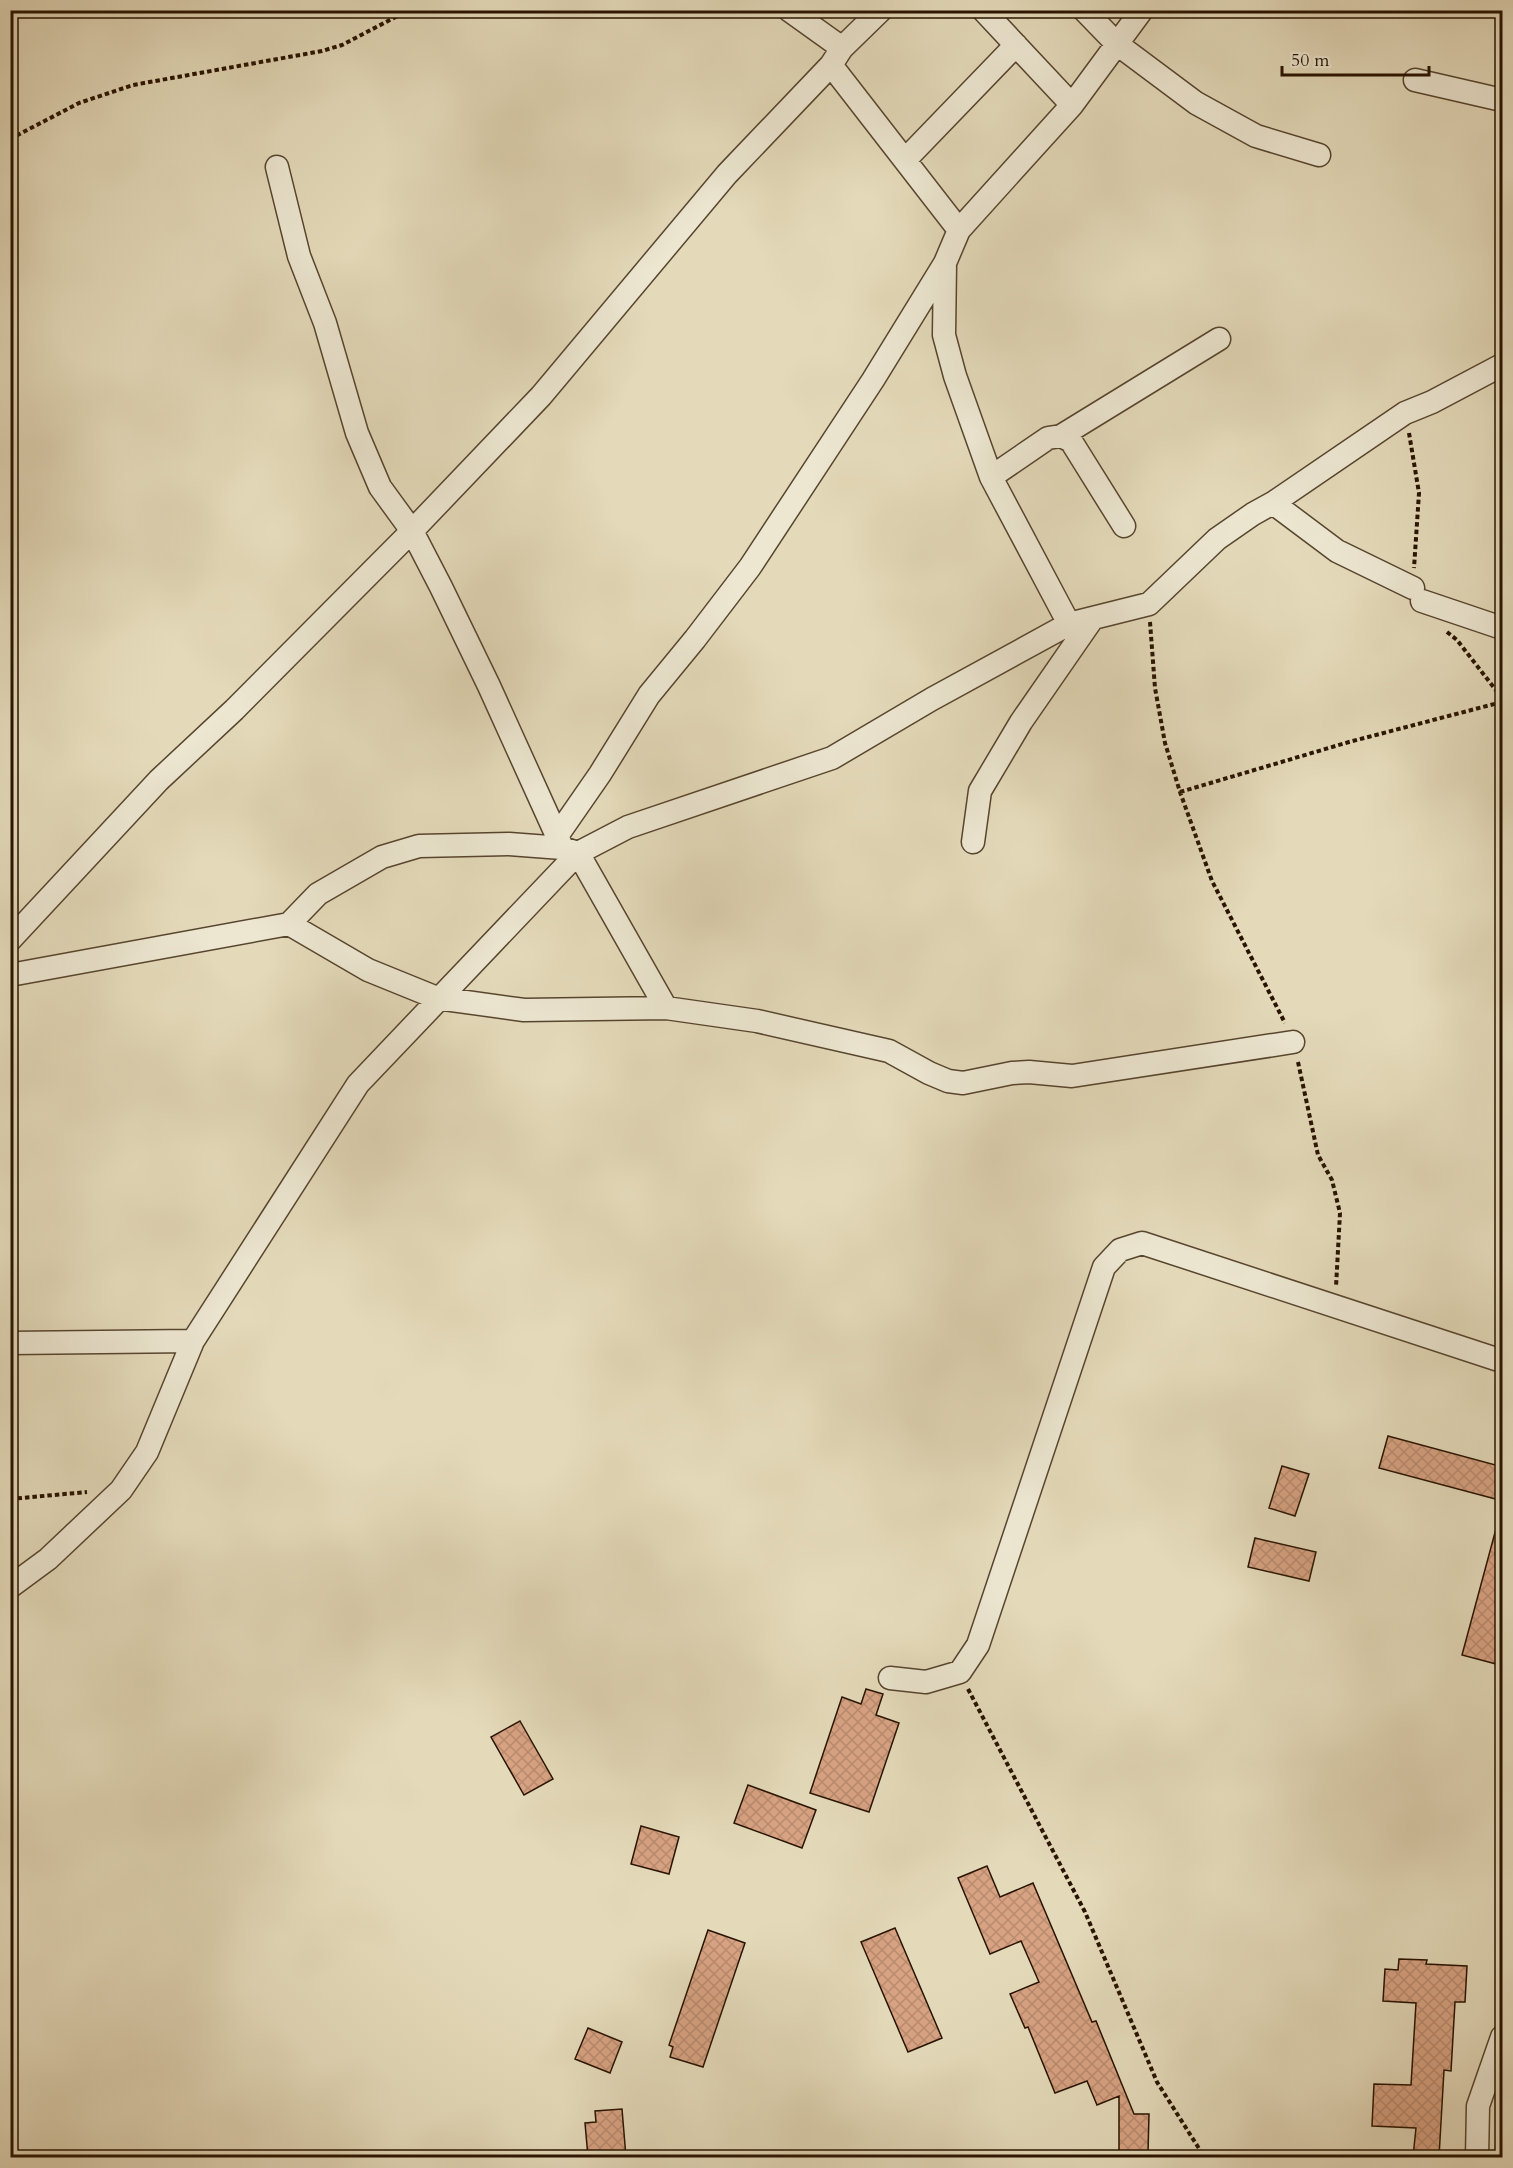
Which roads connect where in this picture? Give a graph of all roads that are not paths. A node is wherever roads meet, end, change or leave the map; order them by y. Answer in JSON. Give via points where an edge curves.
{"nodes":[{"id":1,"x":789,"y":10,"type":"edge"},
{"id":2,"x":881,"y":10,"type":"edge"},
{"id":3,"x":983,"y":10,"type":"edge"},
{"id":4,"x":1084,"y":10,"type":"edge"},
{"id":5,"x":1142,"y":10,"type":"edge"},
{"id":6,"x":1117,"y":44,"type":"junction"},
{"id":7,"x":1016,"y":45,"type":"junction"},
{"id":8,"x":837,"y":57,"type":"junction"},
{"id":9,"x":1416,"y":80,"type":"dead end"},
{"id":10,"x":1501,"y":92,"type":"edge"},
{"id":11,"x":1072,"y":105,"type":"junction"},
{"id":12,"x":1319,"y":155,"type":"dead end"},
{"id":13,"x":906,"y":159,"type":"junction"},
{"id":14,"x":277,"y":167,"type":"dead end"},
{"id":15,"x":959,"y":230,"type":"junction"},
{"id":16,"x":945,"y":263,"type":"junction"},
{"id":17,"x":1219,"y":339,"type":"dead end"},
{"id":18,"x":1503,"y":365,"type":"edge"},
{"id":19,"x":1061,"y":436,"type":"junction"},
{"id":20,"x":991,"y":477,"type":"junction"},
{"id":21,"x":1272,"y":503,"type":"junction"},
{"id":22,"x":1124,"y":526,"type":"dead end"},
{"id":23,"x":412,"y":531,"type":"junction"},
{"id":24,"x":1093,"y":618,"type":"junction"},
{"id":25,"x":1069,"y":624,"type":"junction"},
{"id":26,"x":1503,"y":628,"type":"edge"},
{"id":27,"x":973,"y":842,"type":"dead end"},
{"id":28,"x":566,"y":845,"type":"junction"},
{"id":29,"x":289,"y":924,"type":"junction"},
{"id":30,"x":10,"y":940,"type":"edge"},
{"id":31,"x":10,"y":975,"type":"edge"},
{"id":32,"x":437,"y":998,"type":"junction"},
{"id":33,"x":666,"y":1008,"type":"junction"},
{"id":34,"x":1293,"y":1042,"type":"road end"},
{"id":35,"x":193,"y":1341,"type":"junction"},
{"id":36,"x":10,"y":1343,"type":"edge"},
{"id":37,"x":1503,"y":1361,"type":"edge"},
{"id":38,"x":10,"y":1587,"type":"edge"},
{"id":39,"x":890,"y":1678,"type":"dead end"},
{"id":40,"x":1503,"y":2037,"type":"edge"},
{"id":41,"x":1477,"y":2157,"type":"edge"}],
"edges":[{"from":1,"to":8,"type":"street"},
{"from":2,"to":8,"type":"street"},
{"from":3,"to":7,"type":"street"},
{"from":4,"to":6,"type":"street"},
{"from":5,"to":6,"type":"street"},
{"from":6,"to":11,"type":"street"},
{"from":6,"to":12,"type":"street","via":[[1196,103],[1256,136]]},
{"from":7,"to":11,"type":"street"},
{"from":7,"to":13,"type":"street"},
{"from":8,"to":13,"type":"street"},
{"from":8,"to":23,"type":"street","via":[[727,174],[541,396]]},
{"from":9,"to":10,"type":"street"},
{"from":11,"to":15,"type":"street"},
{"from":13,"to":15,"type":"street"},
{"from":14,"to":23,"type":"street","via":[[299,256],[325,323],[357,433],[380,487]]},
{"from":15,"to":16,"type":"street"},
{"from":16,"to":20,"type":"street","via":[[944,335]]},
{"from":16,"to":28,"type":"street","via":[[750,567],[649,695],[600,774]]},
{"from":17,"to":19,"type":"street"},
{"from":18,"to":21,"type":"street","via":[[1405,413]]},
{"from":19,"to":20,"type":"street","via":[[1048,438]]},
{"from":19,"to":22,"type":"street","via":[[1071,441]]},
{"from":20,"to":25,"type":"street"},
{"from":21,"to":24,"type":"street","via":[[1217,539],[1149,604]]},
{"from":21,"to":26,"type":"street","via":[[1337,551],[1418,595]]},
{"from":23,"to":28,"type":"street"},
{"from":23,"to":30,"type":"street","via":[[159,780]]},
{"from":24,"to":25,"type":"street"},
{"from":24,"to":27,"type":"street","via":[[980,791]]},
{"from":25,"to":28,"type":"street","via":[[832,758]]},
{"from":28,"to":29,"type":"street","via":[[419,846],[382,857],[318,894]]},
{"from":28,"to":32,"type":"street"},
{"from":28,"to":33,"type":"street"},
{"from":29,"to":31,"type":"street"},
{"from":29,"to":32,"type":"street","via":[[368,970]]},
{"from":32,"to":33,"type":"street","via":[[524,1010]]},
{"from":32,"to":35,"type":"street","via":[[358,1084]]},
{"from":33,"to":34,"type":"street","via":[[757,1021],[889,1051],[929,1073],[963,1083],[1020,1072],[1072,1076]]},
{"from":35,"to":36,"type":"street"},
{"from":35,"to":38,"type":"street","via":[[147,1452],[121,1490],[48,1559]]},
{"from":37,"to":39,"type":"street","via":[[1142,1243],[1120,1250],[1104,1267],[978,1645],[960,1672],[926,1682]]},
{"from":40,"to":41,"type":"street","via":[[1479,2106]]}]}
